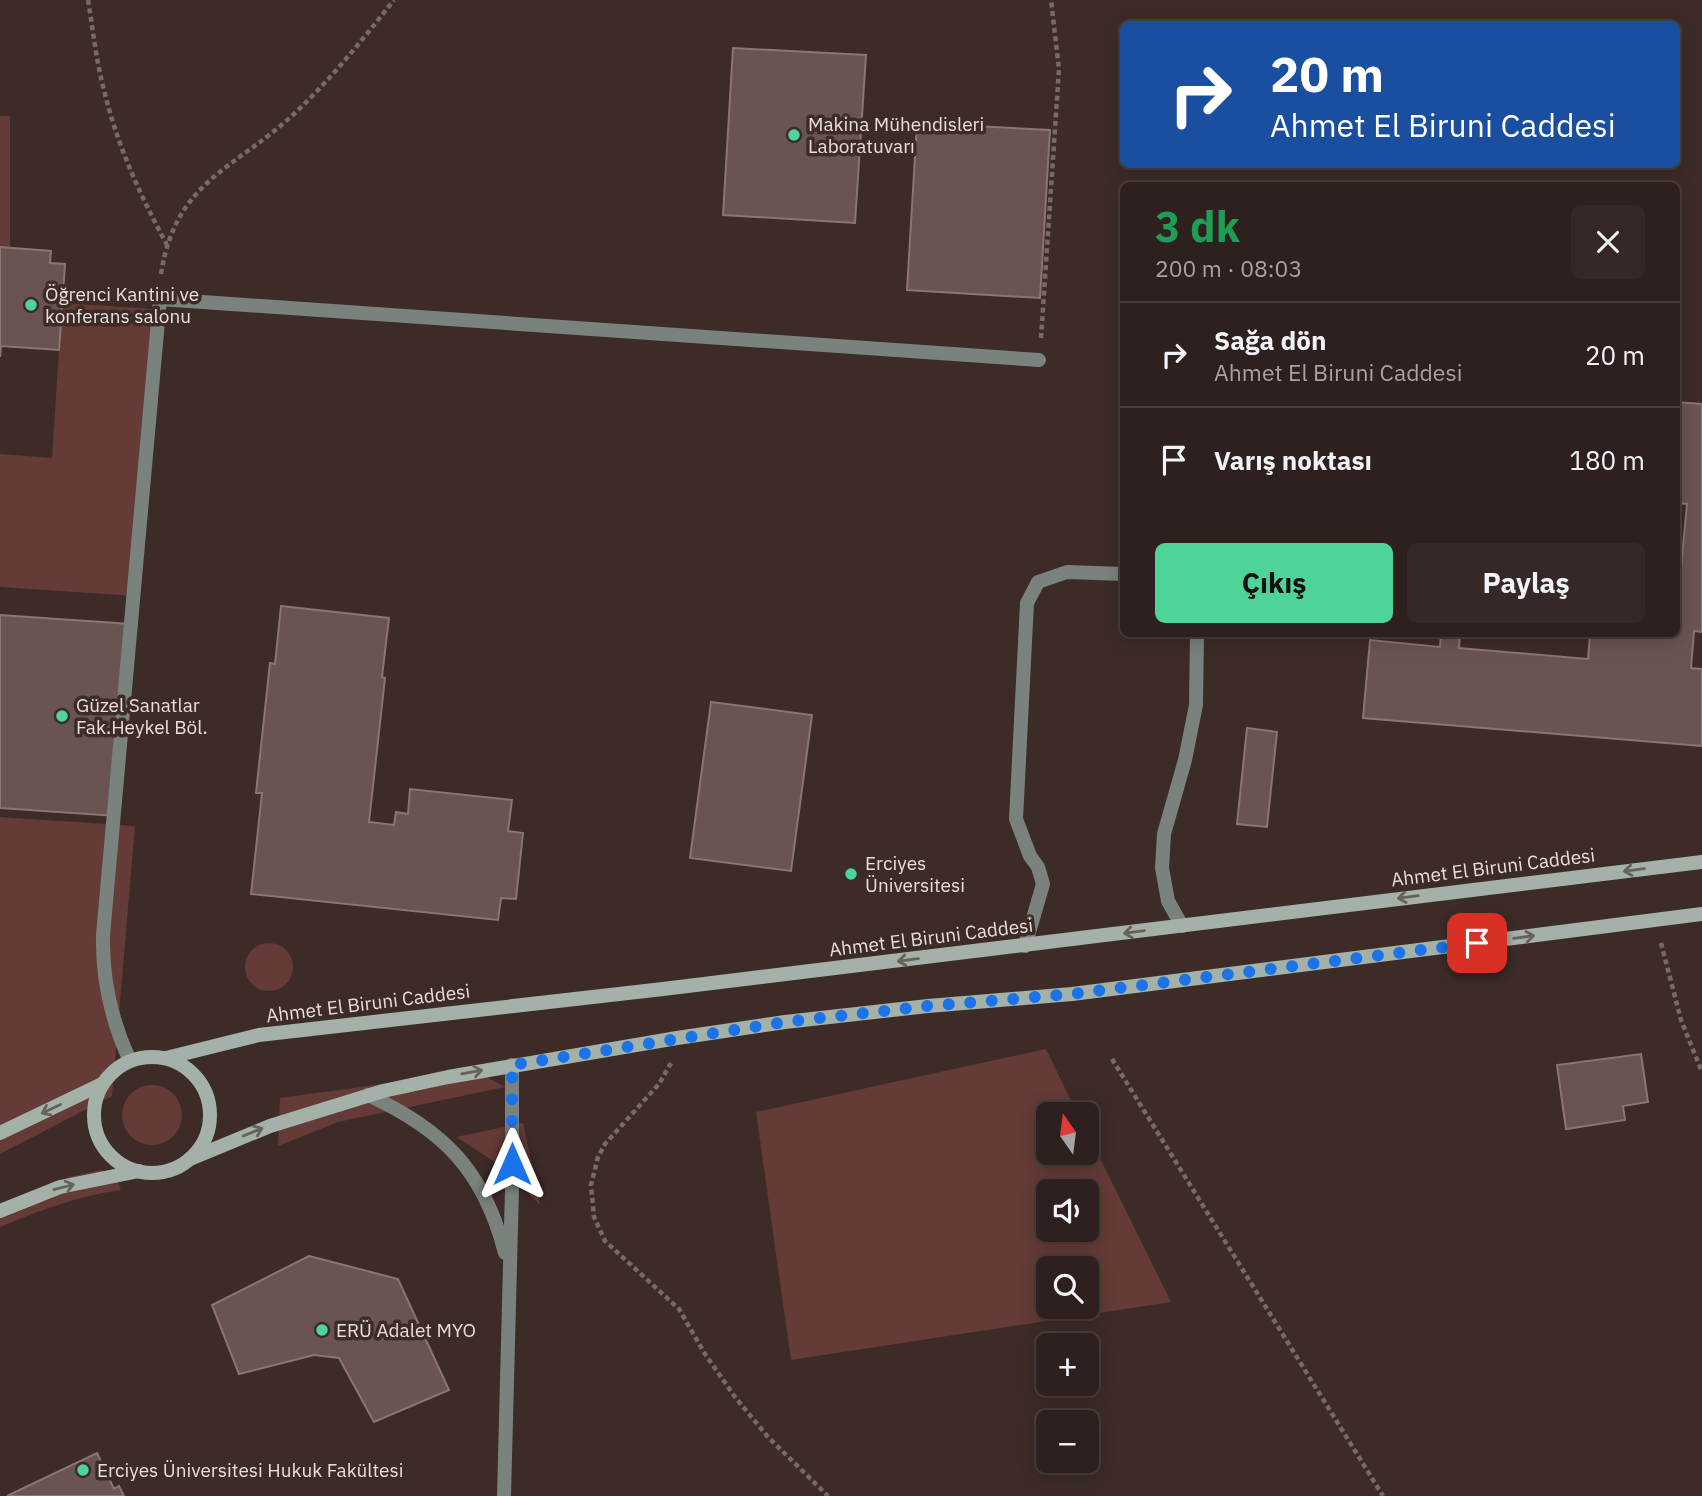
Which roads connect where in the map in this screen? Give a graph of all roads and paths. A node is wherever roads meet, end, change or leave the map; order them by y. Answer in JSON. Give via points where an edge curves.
{"nodes":[{"id":1,"x":88,"y":0,"type":"edge"},
{"id":2,"x":394,"y":0,"type":"edge"},
{"id":3,"x":1051,"y":0,"type":"edge"},
{"id":4,"x":1039,"y":360,"type":"joint"},
{"id":5,"x":1120,"y":574,"type":"edge"},
{"id":6,"x":1197,"y":637,"type":"edge"},
{"id":7,"x":1702,"y":862,"type":"edge"},
{"id":8,"x":1702,"y":914,"type":"edge"},
{"id":9,"x":1654,"y":920,"type":"junction"},
{"id":10,"x":1182,"y":926,"type":"junction"},
{"id":11,"x":1025,"y":946,"type":"junction"},
{"id":12,"x":677,"y":1038,"type":"junction"},
{"id":13,"x":166,"y":1058,"type":"junction"},
{"id":14,"x":1112,"y":1059,"type":"dead end"},
{"id":15,"x":130,"y":1061,"type":"junction"},
{"id":16,"x":512,"y":1065,"type":"junction"},
{"id":17,"x":1702,"y":1072,"type":"edge"},
{"id":18,"x":102,"y":1084,"type":"junction"},
{"id":19,"x":368,"y":1096,"type":"junction"},
{"id":20,"x":0,"y":1133,"type":"edge"},
{"id":21,"x":190,"y":1159,"type":"junction"},
{"id":22,"x":139,"y":1171,"type":"junction"},
{"id":23,"x":0,"y":1211,"type":"edge"},
{"id":24,"x":509,"y":1288,"type":"junction"},
{"id":25,"x":504,"y":1496,"type":"edge"},
{"id":26,"x":828,"y":1496,"type":"edge"},
{"id":27,"x":1383,"y":1496,"type":"edge"}],
"edges":[{"from":1,"to":2,"type":"path","via":[[114,127],[146,207],[167,245],[197,191],[282,125],[321,88]]},
{"from":3,"to":4,"type":"path","via":[[1059,69]]},
{"from":4,"to":15,"type":"street","via":[[160,299],[103,934],[106,987]]},
{"from":5,"to":11,"type":"street","via":[[1066,572],[1038,582],[1027,603],[1016,818],[1042,884]]},
{"from":6,"to":10,"type":"street","via":[[1196,705],[1164,834],[1162,868],[1168,901]]},
{"from":7,"to":10,"type":"street","name":"Ahmet El Biruni Caddesi","one_way":true},
{"from":8,"to":9,"type":"street"},
{"from":12,"to":9,"type":"street","one_way":true,"via":[[785,1022],[1072,994]]},
{"from":9,"to":17,"type":"path","via":[[1681,1020]]},
{"from":10,"to":11,"type":"street","name":"Ahmet El Biruni Caddesi","one_way":true},
{"from":11,"to":13,"type":"street","name":"Ahmet El Biruni Caddesi","one_way":true,"via":[[259,1035]]},
{"from":12,"to":16,"type":"street"},
{"from":12,"to":26,"type":"path","via":[[659,1084],[598,1157],[591,1185],[594,1217],[605,1241],[679,1308],[705,1354],[768,1437]]},
{"from":13,"to":15,"type":"street"},
{"from":13,"to":21,"type":"street","via":[[197,1077],[211,1110],[206,1137]]},
{"from":14,"to":27,"type":"path"},
{"from":15,"to":18,"type":"street"},
{"from":19,"to":16,"type":"street","one_way":true},
{"from":16,"to":24,"type":"street"},
{"from":18,"to":20,"type":"street","one_way":true},
{"from":18,"to":22,"type":"street","via":[[95,1101],[98,1137],[122,1165]]},
{"from":21,"to":19,"type":"street","one_way":true,"via":[[270,1126]]},
{"from":19,"to":24,"type":"street","via":[[426,1127],[471,1173],[499,1228]]},
{"from":21,"to":22,"type":"street","via":[[157,1173]]},
{"from":23,"to":22,"type":"street","one_way":true,"via":[[60,1187]]},
{"from":24,"to":25,"type":"street"}]}
